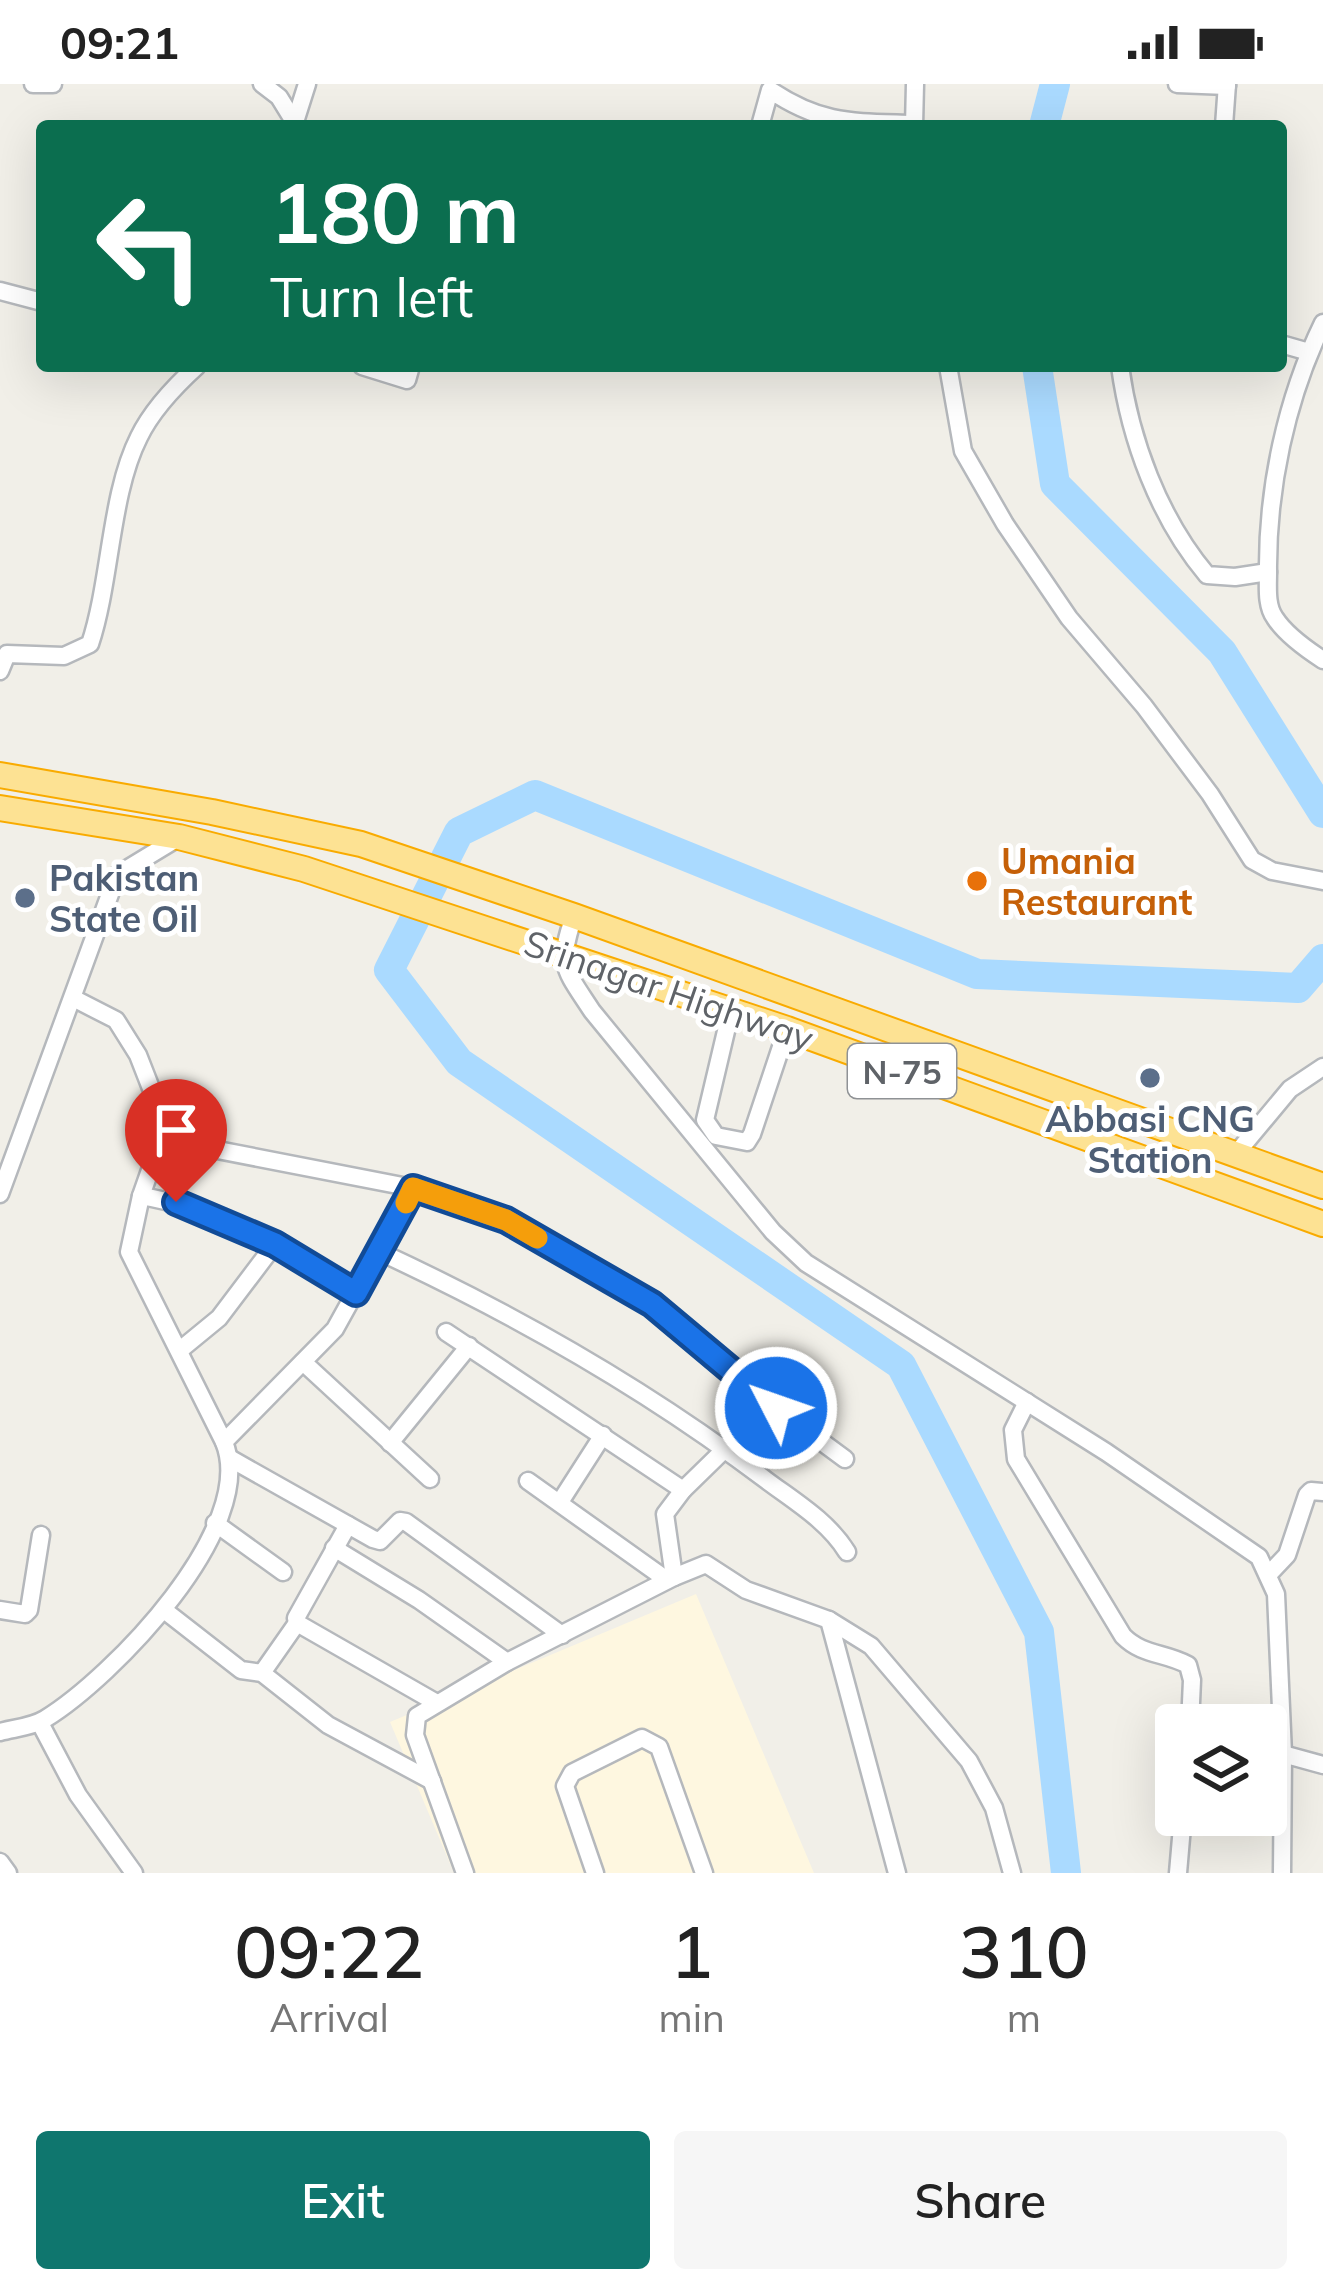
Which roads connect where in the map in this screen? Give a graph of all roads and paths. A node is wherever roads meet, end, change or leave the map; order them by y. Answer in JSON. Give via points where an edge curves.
{"nodes":[{"id":1,"x":33,"y":84,"type":"edge"},
{"id":2,"x":53,"y":84,"type":"edge"},
{"id":3,"x":262,"y":84,"type":"edge"},
{"id":4,"x":307,"y":84,"type":"edge"},
{"id":5,"x":915,"y":84,"type":"edge"},
{"id":6,"x":1177,"y":84,"type":"edge"},
{"id":7,"x":1227,"y":85,"type":"edge"},
{"id":8,"x":292,"y":120,"type":"edge"},
{"id":9,"x":295,"y":120,"type":"edge"},
{"id":10,"x":762,"y":120,"type":"edge"},
{"id":11,"x":839,"y":120,"type":"edge"},
{"id":12,"x":914,"y":120,"type":"edge"},
{"id":13,"x":1224,"y":120,"type":"edge"},
{"id":14,"x":0,"y":291,"type":"edge"},
{"id":15,"x":36,"y":300,"type":"edge"},
{"id":16,"x":1323,"y":323,"type":"edge"},
{"id":17,"x":1287,"y":346,"type":"edge"},
{"id":18,"x":1309,"y":352,"type":"junction"},
{"id":19,"x":190,"y":372,"type":"edge"},
{"id":20,"x":381,"y":372,"type":"edge"},
{"id":21,"x":409,"y":372,"type":"edge"},
{"id":22,"x":949,"y":372,"type":"edge"},
{"id":23,"x":1121,"y":372,"type":"edge"},
{"id":24,"x":1268,"y":572,"type":"junction"},
{"id":25,"x":1323,"y":660,"type":"edge"},
{"id":26,"x":0,"y":671,"type":"edge"},
{"id":27,"x":0,"y":775,"type":"edge"},
{"id":28,"x":0,"y":808,"type":"edge"},
{"id":29,"x":179,"y":837,"type":"junction"},
{"id":30,"x":1323,"y":881,"type":"edge"},
{"id":31,"x":574,"y":916,"type":"junction"},
{"id":32,"x":562,"y":952,"type":"junction"},
{"id":33,"x":73,"y":998,"type":"junction"},
{"id":34,"x":731,"y":1010,"type":"junction"},
{"id":35,"x":787,"y":1029,"type":"junction"},
{"id":36,"x":1323,"y":1067,"type":"edge"},
{"id":37,"x":161,"y":1139,"type":"junction"},
{"id":38,"x":1235,"y":1154,"type":"junction"},
{"id":39,"x":1323,"y":1186,"type":"edge"},
{"id":40,"x":413,"y":1188,"type":"junction"},
{"id":41,"x":0,"y":1194,"type":"edge"},
{"id":42,"x":141,"y":1196,"type":"junction"},
{"id":43,"x":1323,"y":1223,"type":"edge"},
{"id":44,"x":275,"y":1244,"type":"junction"},
{"id":45,"x":380,"y":1252,"type":"junction"},
{"id":46,"x":356,"y":1293,"type":"junction"},
{"id":47,"x":446,"y":1332,"type":"dead end"},
{"id":48,"x":469,"y":1346,"type":"junction"},
{"id":49,"x":180,"y":1349,"type":"junction"},
{"id":50,"x":303,"y":1362,"type":"junction"},
{"id":51,"x":1027,"y":1402,"type":"junction"},
{"id":52,"x":603,"y":1435,"type":"junction"},
{"id":53,"x":390,"y":1444,"type":"junction"},
{"id":54,"x":724,"y":1450,"type":"junction"},
{"id":55,"x":228,"y":1451,"type":"junction"},
{"id":56,"x":845,"y":1459,"type":"dead end"},
{"id":57,"x":430,"y":1479,"type":"dead end"},
{"id":58,"x":528,"y":1481,"type":"dead end"},
{"id":59,"x":683,"y":1490,"type":"junction"},
{"id":60,"x":1323,"y":1492,"type":"edge"},
{"id":61,"x":560,"y":1502,"type":"junction"},
{"id":62,"x":215,"y":1523,"type":"junction"},
{"id":63,"x":348,"y":1525,"type":"junction"},
{"id":64,"x":670,"y":1534,"type":"junction"},
{"id":65,"x":40,"y":1535,"type":"dead end"},
{"id":66,"x":334,"y":1548,"type":"junction"},
{"id":67,"x":847,"y":1552,"type":"dead end"},
{"id":68,"x":706,"y":1564,"type":"junction"},
{"id":69,"x":283,"y":1572,"type":"dead end"},
{"id":70,"x":1269,"y":1574,"type":"junction"},
{"id":71,"x":670,"y":1579,"type":"junction"},
{"id":72,"x":0,"y":1610,"type":"edge"},
{"id":73,"x":164,"y":1610,"type":"junction"},
{"id":74,"x":829,"y":1620,"type":"junction"},
{"id":75,"x":297,"y":1623,"type":"junction"},
{"id":76,"x":562,"y":1635,"type":"junction"},
{"id":77,"x":507,"y":1662,"type":"junction"},
{"id":78,"x":262,"y":1672,"type":"junction"},
{"id":79,"x":435,"y":1702,"type":"junction"},
{"id":80,"x":1191,"y":1704,"type":"edge"},
{"id":81,"x":1281,"y":1704,"type":"edge"},
{"id":82,"x":40,"y":1723,"type":"junction"},
{"id":83,"x":0,"y":1732,"type":"edge"},
{"id":84,"x":1287,"y":1755,"type":"edge"},
{"id":85,"x":1323,"y":1765,"type":"edge"},
{"id":86,"x":432,"y":1781,"type":"junction"},
{"id":87,"x":1181,"y":1836,"type":"edge"},
{"id":88,"x":1282,"y":1836,"type":"edge"},
{"id":89,"x":0,"y":1862,"type":"edge"},
{"id":90,"x":8,"y":1873,"type":"edge"},
{"id":91,"x":134,"y":1873,"type":"edge"},
{"id":92,"x":466,"y":1873,"type":"edge"},
{"id":93,"x":595,"y":1873,"type":"edge"},
{"id":94,"x":704,"y":1873,"type":"edge"},
{"id":95,"x":897,"y":1873,"type":"edge"},
{"id":96,"x":1012,"y":1873,"type":"edge"},
{"id":97,"x":1178,"y":1873,"type":"edge"},
{"id":98,"x":1282,"y":1873,"type":"edge"}],
"edges":[{"from":1,"to":2,"type":"street"},
{"from":3,"to":8,"type":"street"},
{"from":4,"to":9,"type":"street"},
{"from":5,"to":12,"type":"street"},
{"from":6,"to":7,"type":"street"},
{"from":7,"to":13,"type":"street"},
{"from":10,"to":11,"type":"street","via":[[770,90],[802,111]]},
{"from":14,"to":15,"type":"street"},
{"from":16,"to":18,"type":"street"},
{"from":17,"to":18,"type":"street"},
{"from":18,"to":24,"type":"street","via":[[1279,454]]},
{"from":19,"to":26,"type":"street","via":[[138,437],[90,644],[64,656],[7,654]]},
{"from":20,"to":21,"type":"street","via":[[407,380]]},
{"from":22,"to":30,"type":"street","via":[[963,452],[1069,618],[1184,759],[1252,860]]},
{"from":23,"to":24,"type":"street","via":[[1150,480],[1183,547],[1207,575]]},
{"from":24,"to":25,"type":"street","via":[[1273,616]]},
{"from":27,"to":31,"type":"highway","name":"Srinagar Highway","number":"N-75","via":[[361,844]]},
{"from":28,"to":29,"type":"highway","name":"Srinagar Highway","number":"N-75"},
{"from":29,"to":32,"type":"highway","name":"Srinagar Highway","number":"N-75"},
{"from":29,"to":33,"type":"street","via":[[117,874]]},
{"from":31,"to":32,"type":"street"},
{"from":31,"to":38,"type":"highway","name":"Srinagar Highway","number":"N-75"},
{"from":32,"to":34,"type":"highway","name":"Srinagar Highway","number":"N-75"},
{"from":32,"to":51,"type":"street","via":[[592,1011],[773,1232],[838,1286]]},
{"from":33,"to":37,"type":"street","via":[[116,1020],[138,1055]]},
{"from":33,"to":41,"type":"street"},
{"from":34,"to":35,"type":"highway","name":"Srinagar Highway","number":"N-75"},
{"from":34,"to":35,"type":"street","via":[[705,1120],[716,1136],[747,1142]]},
{"from":35,"to":43,"type":"highway","name":"Srinagar Highway","number":"N-75"},
{"from":36,"to":38,"type":"street","via":[[1290,1089]]},
{"from":37,"to":40,"type":"street"},
{"from":37,"to":42,"type":"street"},
{"from":38,"to":39,"type":"highway","name":"Srinagar Highway","number":"N-75"},
{"from":40,"to":45,"type":"street"},
{"from":40,"to":56,"type":"street","via":[[506,1220],[652,1304]]},
{"from":42,"to":44,"type":"street","via":[[176,1202]]},
{"from":42,"to":49,"type":"street","via":[[129,1252]]},
{"from":44,"to":46,"type":"street"},
{"from":44,"to":49,"type":"street","via":[[219,1318]]},
{"from":45,"to":46,"type":"street"},
{"from":45,"to":54,"type":"street","via":[[547,1335]]},
{"from":46,"to":50,"type":"street"},
{"from":47,"to":48,"type":"street"},
{"from":48,"to":52,"type":"street"},
{"from":48,"to":53,"type":"street"},
{"from":49,"to":55,"type":"street"},
{"from":50,"to":53,"type":"street"},
{"from":50,"to":55,"type":"street"},
{"from":51,"to":70,"type":"street","via":[[1239,1540]]},
{"from":51,"to":80,"type":"street","via":[[1012,1430],[1016,1459],[1123,1636],[1145,1654],[1188,1665]]},
{"from":52,"to":59,"type":"street"},
{"from":52,"to":61,"type":"street"},
{"from":53,"to":57,"type":"street"},
{"from":54,"to":59,"type":"street"},
{"from":54,"to":67,"type":"street","via":[[827,1526]]},
{"from":55,"to":62,"type":"street","via":[[230,1486]]},
{"from":55,"to":63,"type":"street"},
{"from":58,"to":61,"type":"street"},
{"from":59,"to":64,"type":"street","via":[[665,1514]]},
{"from":60,"to":70,"type":"street","via":[[1306,1495],[1287,1555]]},
{"from":61,"to":71,"type":"street"},
{"from":62,"to":69,"type":"street"},
{"from":62,"to":73,"type":"street"},
{"from":63,"to":66,"type":"street"},
{"from":63,"to":76,"type":"street","via":[[380,1540],[406,1522]]},
{"from":64,"to":68,"type":"street"},
{"from":64,"to":71,"type":"street"},
{"from":65,"to":72,"type":"street","via":[[29,1610]]},
{"from":66,"to":75,"type":"street"},
{"from":66,"to":77,"type":"street"},
{"from":68,"to":71,"type":"street"},
{"from":68,"to":74,"type":"street","via":[[746,1590]]},
{"from":70,"to":81,"type":"street"},
{"from":71,"to":76,"type":"street"},
{"from":73,"to":78,"type":"street","via":[[241,1670]]},
{"from":73,"to":82,"type":"street"},
{"from":74,"to":95,"type":"street"},
{"from":74,"to":96,"type":"street","via":[[871,1646],[969,1761],[994,1808]]},
{"from":75,"to":78,"type":"street"},
{"from":75,"to":79,"type":"street"},
{"from":76,"to":77,"type":"street"},
{"from":77,"to":79,"type":"street"},
{"from":78,"to":86,"type":"street","via":[[328,1725]]},
{"from":79,"to":86,"type":"street","via":[[417,1717],[415,1736]]},
{"from":82,"to":83,"type":"street"},
{"from":82,"to":91,"type":"street","via":[[78,1795]]},
{"from":84,"to":85,"type":"street"},
{"from":86,"to":92,"type":"street"},
{"from":87,"to":97,"type":"street"},
{"from":88,"to":98,"type":"street"},
{"from":89,"to":90,"type":"street"},
{"from":93,"to":94,"type":"street","via":[[565,1786],[572,1773],[642,1738],[659,1748]]}]}
